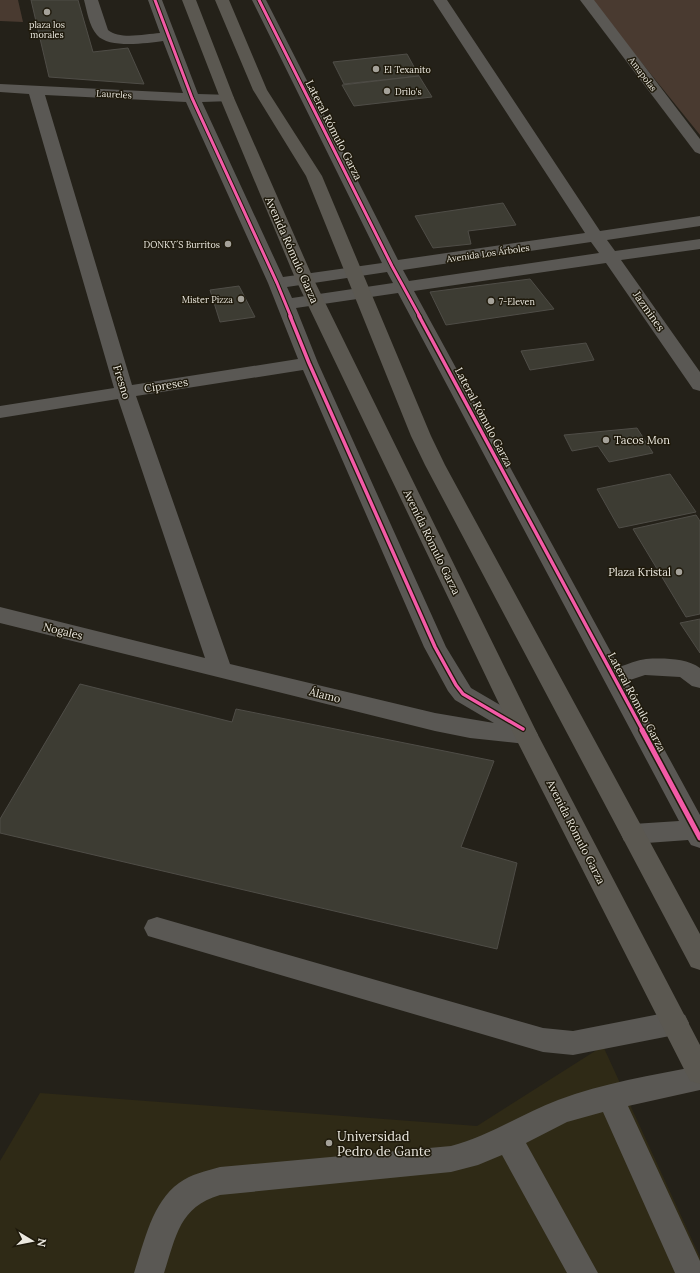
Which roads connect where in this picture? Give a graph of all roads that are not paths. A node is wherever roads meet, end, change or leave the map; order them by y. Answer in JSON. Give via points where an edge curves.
{"nodes":[{"id":1,"x":91,"y":0,"type":"edge"},
{"id":2,"x":155,"y":0,"type":"edge"},
{"id":3,"x":189,"y":0,"type":"edge"},
{"id":4,"x":222,"y":0,"type":"edge"},
{"id":5,"x":259,"y":0,"type":"edge"},
{"id":6,"x":440,"y":0,"type":"edge"},
{"id":7,"x":587,"y":0,"type":"edge"},
{"id":8,"x":169,"y":36,"type":"junction"},
{"id":9,"x":0,"y":88,"type":"edge"},
{"id":10,"x":36,"y":90,"type":"junction"},
{"id":11,"x":192,"y":98,"type":"junction"},
{"id":12,"x":227,"y":98,"type":"junction"},
{"id":13,"x":700,"y":149,"type":"edge"},
{"id":14,"x":700,"y":221,"type":"edge"},
{"id":15,"x":597,"y":238,"type":"junction"},
{"id":16,"x":700,"y":244,"type":"edge"},
{"id":17,"x":611,"y":257,"type":"junction"},
{"id":18,"x":392,"y":266,"type":"junction"},
{"id":19,"x":354,"y":271,"type":"junction"},
{"id":20,"x":304,"y":278,"type":"junction"},
{"id":21,"x":276,"y":283,"type":"junction"},
{"id":22,"x":403,"y":286,"type":"junction"},
{"id":23,"x":362,"y":292,"type":"junction"},
{"id":24,"x":314,"y":299,"type":"junction"},
{"id":25,"x":285,"y":304,"type":"junction"},
{"id":26,"x":309,"y":363,"type":"junction"},
{"id":27,"x":700,"y":385,"type":"edge"},
{"id":28,"x":125,"y":392,"type":"junction"},
{"id":29,"x":0,"y":412,"type":"edge"},
{"id":30,"x":0,"y":615,"type":"edge"},
{"id":31,"x":125,"y":647,"type":"joint"},
{"id":32,"x":220,"y":669,"type":"junction"},
{"id":33,"x":613,"y":677,"type":"junction"},
{"id":34,"x":700,"y":680,"type":"edge"},
{"id":35,"x":525,"y":732,"type":"junction"},
{"id":36,"x":698,"y":832,"type":"edge"},
{"id":37,"x":633,"y":834,"type":"junction"},
{"id":38,"x":157,"y":928,"type":"dead end"},
{"id":39,"x":700,"y":959,"type":"edge"},
{"id":40,"x":675,"y":1023,"type":"junction"},
{"id":41,"x":700,"y":1072,"type":"edge"},
{"id":42,"x":700,"y":1078,"type":"edge"},
{"id":43,"x":610,"y":1097,"type":"junction"},
{"id":44,"x":508,"y":1138,"type":"junction"},
{"id":45,"x":149,"y":1273,"type":"edge"},
{"id":46,"x":583,"y":1273,"type":"edge"},
{"id":47,"x":690,"y":1273,"type":"edge"}],
"edges":[{"from":1,"to":8,"type":"street","via":[[101,31],[107,37],[125,39]]},
{"from":2,"to":8,"type":"street"},
{"from":3,"to":12,"type":"main road","name":"Avenida Rómulo Garza"},
{"from":4,"to":19,"type":"main road","via":[[260,90],[314,176]]},
{"from":5,"to":18,"type":"street","name":"Lateral Rómulo Garza"},
{"from":6,"to":15,"type":"street","name":"Jazmines"},
{"from":7,"to":13,"type":"street","name":"Amapolas"},
{"from":8,"to":11,"type":"street"},
{"from":9,"to":10,"type":"street","name":"Laureles"},
{"from":10,"to":11,"type":"street","name":"Laureles"},
{"from":10,"to":28,"type":"street","name":"Fresno"},
{"from":11,"to":12,"type":"street","name":"Laureles"},
{"from":11,"to":21,"type":"street"},
{"from":12,"to":20,"type":"main road","name":"Avenida Rómulo Garza"},
{"from":14,"to":15,"type":"street","name":"Avenida Los Árboles"},
{"from":15,"to":17,"type":"street","name":"Jazmines"},
{"from":15,"to":18,"type":"street","name":"Avenida Los Árboles"},
{"from":16,"to":17,"type":"street","name":"Avenida Los Árboles"},
{"from":17,"to":22,"type":"street","name":"Avenida Los Árboles"},
{"from":17,"to":27,"type":"street","name":"Jazmines"},
{"from":18,"to":19,"type":"street","name":"Avenida Los Árboles"},
{"from":18,"to":22,"type":"street","name":"Lateral Rómulo Garza"},
{"from":19,"to":20,"type":"street","name":"Avenida Los Árboles"},
{"from":19,"to":23,"type":"main road"},
{"from":20,"to":21,"type":"street","name":"Avenida Los Árboles"},
{"from":20,"to":24,"type":"main road","name":"Avenida Rómulo Garza"},
{"from":21,"to":25,"type":"street"},
{"from":22,"to":23,"type":"street","name":"Avenida Los Árboles"},
{"from":22,"to":33,"type":"street","name":"Lateral Rómulo Garza"},
{"from":23,"to":24,"type":"street","name":"Avenida Los Árboles"},
{"from":23,"to":37,"type":"main road","via":[[435,465]]},
{"from":24,"to":25,"type":"street","name":"Avenida Los Árboles"},
{"from":24,"to":35,"type":"main road","name":"Avenida Rómulo Garza"},
{"from":25,"to":26,"type":"street"},
{"from":26,"to":28,"type":"street","name":"Cipreses"},
{"from":26,"to":35,"type":"street","via":[[435,647],[456,685],[463,694]]},
{"from":28,"to":29,"type":"street","name":"Cipreses"},
{"from":28,"to":32,"type":"street","name":"Fresno"},
{"from":30,"to":31,"type":"street","name":"Nogales"},
{"from":31,"to":32,"type":"street","name":"Álamo"},
{"from":32,"to":35,"type":"street","name":"Álamo","via":[[463,728]]},
{"from":33,"to":34,"type":"street","via":[[645,667],[685,669]]},
{"from":33,"to":36,"type":"street","name":"Lateral Rómulo Garza"},
{"from":35,"to":40,"type":"main road","name":"Avenida Rómulo Garza"},
{"from":36,"to":37,"type":"street"},
{"from":37,"to":39,"type":"main road"},
{"from":38,"to":40,"type":"street","via":[[543,1040],[573,1043]]},
{"from":40,"to":41,"type":"main road","name":"Avenida Rómulo Garza"},
{"from":42,"to":43,"type":"street"},
{"from":43,"to":44,"type":"street","via":[[560,1112]]},
{"from":43,"to":47,"type":"street"},
{"from":44,"to":45,"type":"street","via":[[478,1152],[451,1159],[220,1181],[201,1186],[185,1196],[169,1216]]},
{"from":44,"to":46,"type":"street"}]}
